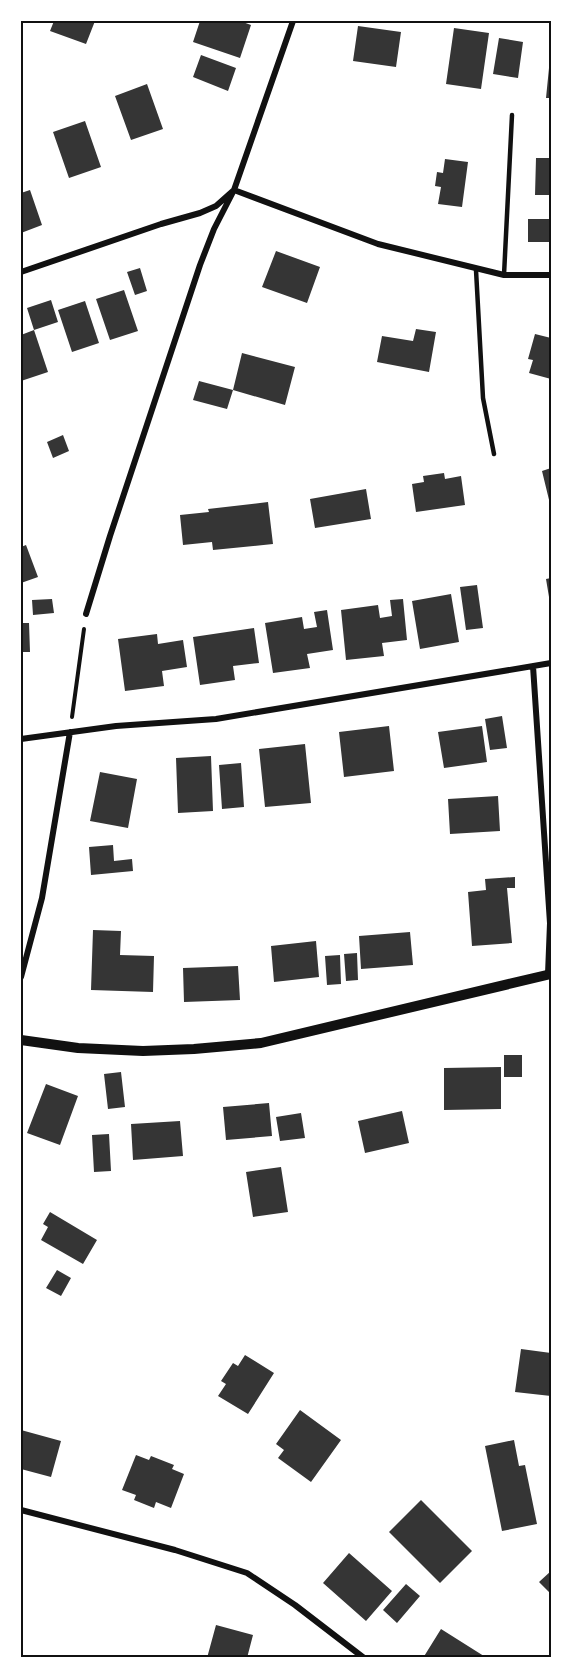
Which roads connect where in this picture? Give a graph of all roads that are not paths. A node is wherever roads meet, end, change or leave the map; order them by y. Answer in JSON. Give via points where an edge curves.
{"nodes":[{"id":1,"x":293,"y":21,"type":"edge"},
{"id":2,"x":512,"y":115,"type":"dead end"},
{"id":3,"x":234,"y":190,"type":"junction"},
{"id":4,"x":476,"y":270,"type":"junction"},
{"id":5,"x":21,"y":272,"type":"edge"},
{"id":6,"x":504,"y":275,"type":"junction"},
{"id":7,"x":551,"y":275,"type":"edge"},
{"id":8,"x":494,"y":454,"type":"dead end"},
{"id":9,"x":86,"y":614,"type":"road end"},
{"id":10,"x":551,"y":663,"type":"edge"},
{"id":11,"x":533,"y":666,"type":"junction"},
{"id":12,"x":70,"y":732,"type":"junction"},
{"id":13,"x":21,"y":739,"type":"edge"},
{"id":14,"x":550,"y":974,"type":"edge"},
{"id":15,"x":21,"y":977,"type":"edge"},
{"id":16,"x":21,"y":1040,"type":"edge"},
{"id":17,"x":21,"y":1510,"type":"edge"},
{"id":18,"x":364,"y":1658,"type":"edge"}],
"edges":[{"from":1,"to":3,"type":"street"},
{"from":2,"to":6,"type":"lane"},
{"from":3,"to":4,"type":"street","via":[[378,244]]},
{"from":3,"to":5,"type":"street","via":[[216,206],[200,213]]},
{"from":3,"to":9,"type":"street","via":[[200,265]]},
{"from":4,"to":6,"type":"street"},
{"from":4,"to":8,"type":"lane","via":[[483,398]]},
{"from":6,"to":7,"type":"street"},
{"from":10,"to":11,"type":"street"},
{"from":11,"to":12,"type":"street","via":[[216,719]]},
{"from":11,"to":14,"type":"street"},
{"from":12,"to":13,"type":"street"},
{"from":12,"to":15,"type":"street","via":[[42,898]]},
{"from":14,"to":16,"type":"street","via":[[261,1043],[143,1051]]},
{"from":17,"to":18,"type":"street","via":[[175,1550],[246,1573]]}]}
